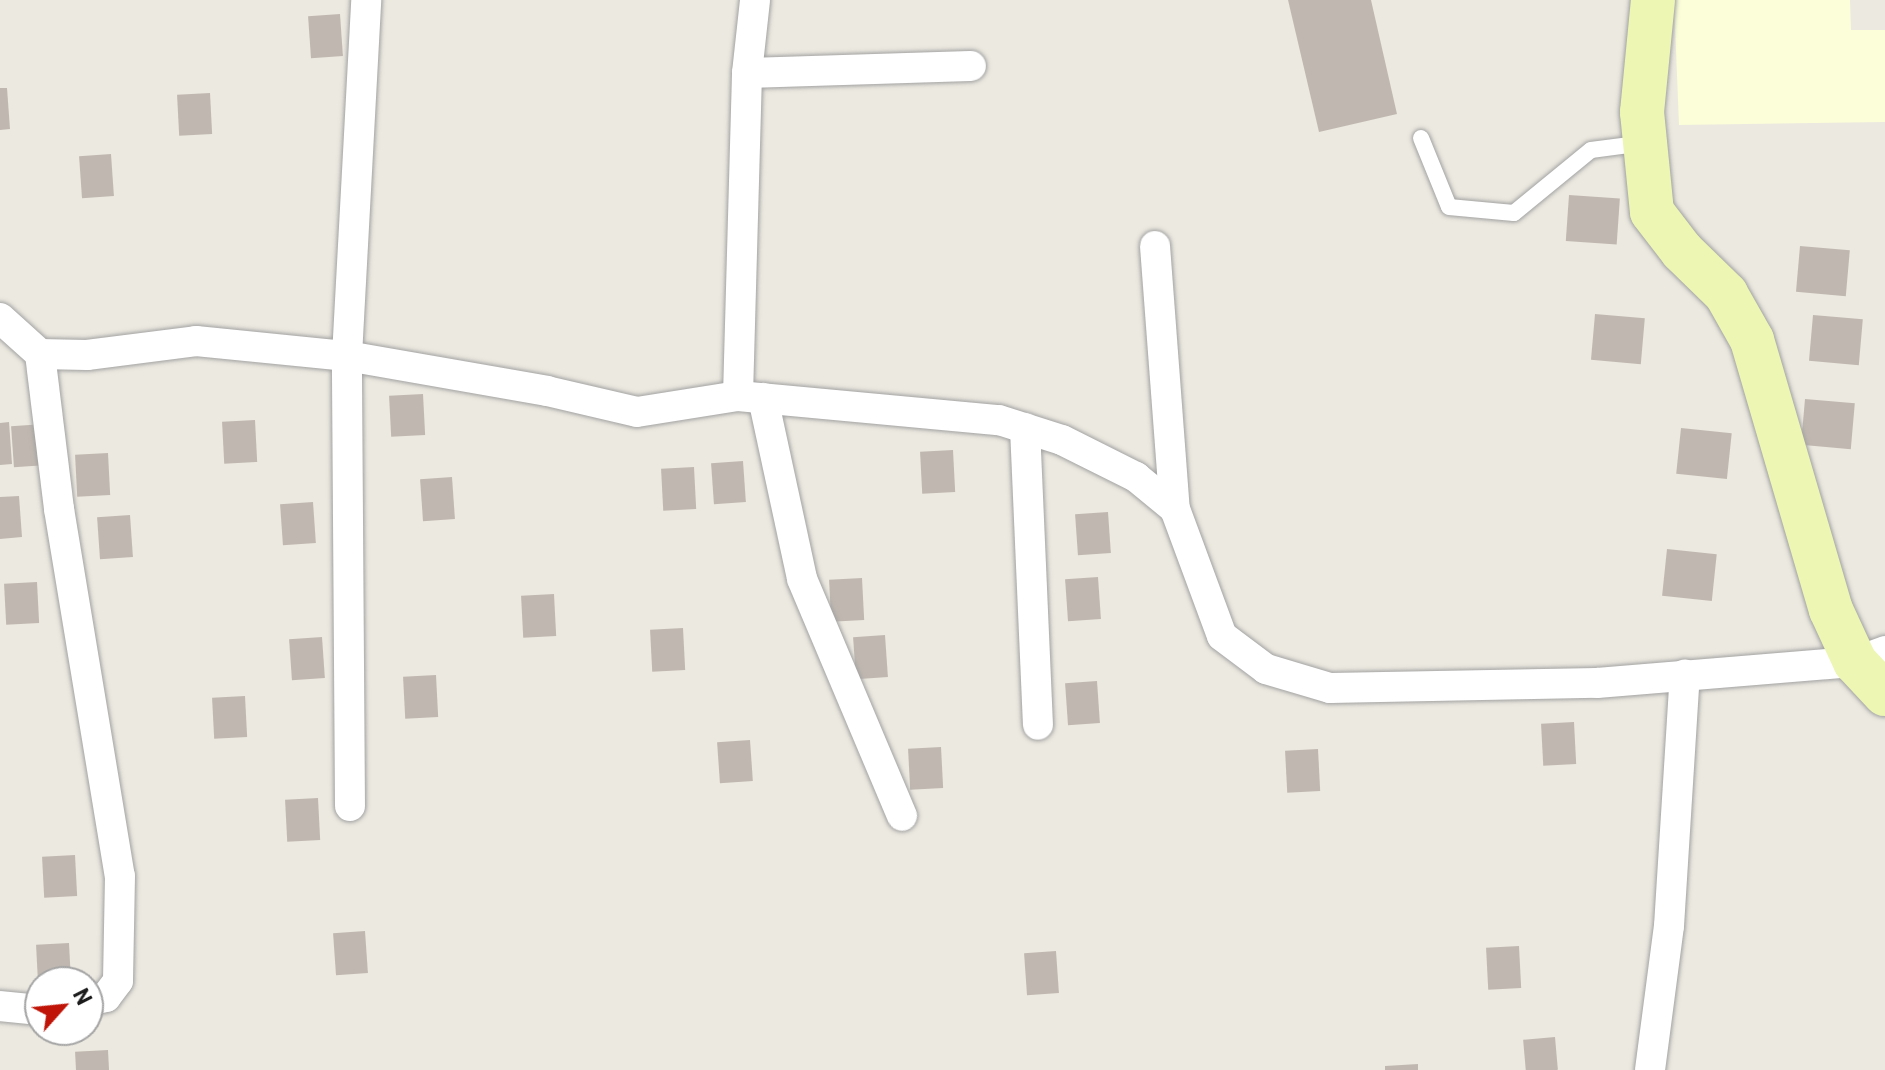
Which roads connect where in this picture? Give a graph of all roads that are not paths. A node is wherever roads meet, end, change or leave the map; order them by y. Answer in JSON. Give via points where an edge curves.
{"nodes":[{"id":1,"x":366,"y":0,"type":"edge"},
{"id":2,"x":755,"y":0,"type":"edge"},
{"id":3,"x":1653,"y":0,"type":"edge"},
{"id":4,"x":971,"y":66,"type":"dead end"},
{"id":5,"x":747,"y":73,"type":"junction"},
{"id":6,"x":1421,"y":138,"type":"dead end"},
{"id":7,"x":1645,"y":143,"type":"junction"},
{"id":8,"x":1155,"y":246,"type":"dead end"},
{"id":9,"x":0,"y":318,"type":"edge"},
{"id":10,"x":40,"y":354,"type":"junction"},
{"id":11,"x":347,"y":356,"type":"junction"},
{"id":12,"x":751,"y":397,"type":"junction"},
{"id":13,"x":1025,"y":428,"type":"junction"},
{"id":14,"x":1175,"y":509,"type":"junction"},
{"id":15,"x":1870,"y":656,"type":"edge"},
{"id":16,"x":1685,"y":675,"type":"junction"},
{"id":17,"x":1885,"y":694,"type":"edge"},
{"id":18,"x":1038,"y":725,"type":"dead end"},
{"id":19,"x":350,"y":806,"type":"dead end"},
{"id":20,"x":902,"y":816,"type":"dead end"},
{"id":21,"x":104,"y":997,"type":"edge"},
{"id":22,"x":0,"y":1006,"type":"edge"},
{"id":23,"x":24,"y":1008,"type":"edge"},
{"id":24,"x":1650,"y":1070,"type":"edge"}],
"edges":[{"from":1,"to":11,"type":"street"},
{"from":2,"to":5,"type":"street"},
{"from":3,"to":7,"type":"street","via":[[1642,112]]},
{"from":4,"to":5,"type":"street"},
{"from":5,"to":12,"type":"street"},
{"from":6,"to":7,"type":"lane","via":[[1449,207],[1514,213],[1591,150]]},
{"from":7,"to":15,"type":"street","via":[[1652,212],[1726,294],[1752,340],[1831,610]]},
{"from":8,"to":14,"type":"street"},
{"from":9,"to":10,"type":"street"},
{"from":10,"to":11,"type":"street","via":[[87,355],[196,341]]},
{"from":10,"to":21,"type":"street","via":[[59,509],[120,876],[118,981]]},
{"from":11,"to":12,"type":"street","via":[[637,412]]},
{"from":11,"to":19,"type":"street"},
{"from":12,"to":13,"type":"street","via":[[999,420]]},
{"from":12,"to":20,"type":"street","via":[[802,579]]},
{"from":13,"to":14,"type":"street","via":[[1136,477]]},
{"from":13,"to":18,"type":"street"},
{"from":14,"to":16,"type":"street","via":[[1222,636],[1266,669],[1330,688],[1597,683]]},
{"from":15,"to":16,"type":"street"},
{"from":15,"to":17,"type":"street"},
{"from":16,"to":24,"type":"street","via":[[1669,926]]},
{"from":22,"to":23,"type":"street"}]}
